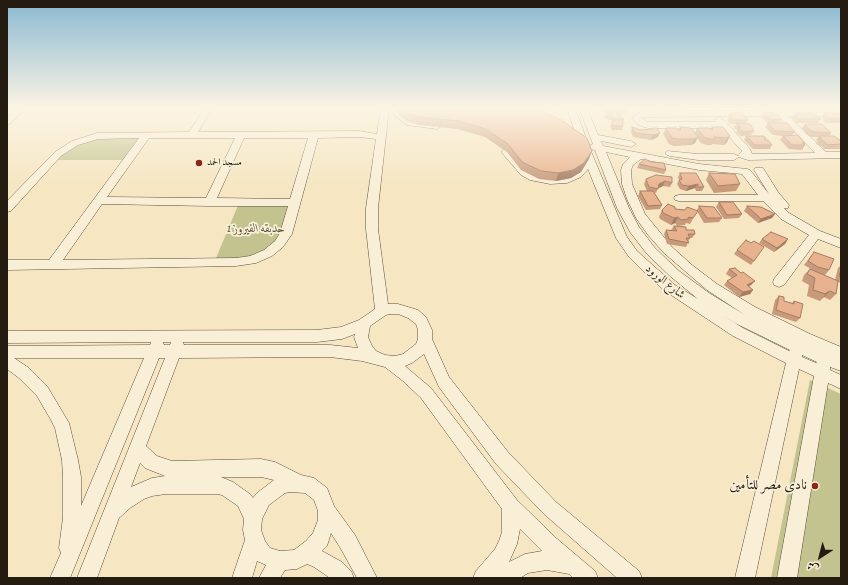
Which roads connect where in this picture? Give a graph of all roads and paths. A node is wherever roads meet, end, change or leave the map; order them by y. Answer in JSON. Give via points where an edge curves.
{"nodes":[{"id":1,"x":131,"y":135,"type":"edge"},
{"id":2,"x":146,"y":135,"type":"edge"},
{"id":3,"x":241,"y":135,"type":"edge"},
{"id":4,"x":314,"y":135,"type":"edge"},
{"id":5,"x":381,"y":135,"type":"edge"},
{"id":6,"x":580,"y":135,"type":"edge"},
{"id":7,"x":594,"y":135,"type":"edge"},
{"id":8,"x":733,"y":135,"type":"edge"},
{"id":9,"x":803,"y":135,"type":"edge"},
{"id":10,"x":573,"y":138,"type":"edge"},
{"id":11,"x":597,"y":142,"type":"junction"},
{"id":12,"x":496,"y":144,"type":"edge"},
{"id":13,"x":584,"y":146,"type":"junction"},
{"id":14,"x":641,"y":155,"type":"junction"},
{"id":15,"x":823,"y":155,"type":"junction"},
{"id":16,"x":841,"y":155,"type":"edge"},
{"id":17,"x":742,"y":157,"type":"junction"},
{"id":18,"x":589,"y":159,"type":"junction"},
{"id":19,"x":841,"y":162,"type":"edge"},
{"id":20,"x":760,"y":169,"type":"junction"},
{"id":21,"x":745,"y":171,"type":"junction"},
{"id":22,"x":679,"y":198,"type":"dead end"},
{"id":23,"x":766,"y":198,"type":"junction"},
{"id":24,"x":100,"y":200,"type":"junction"},
{"id":25,"x":210,"y":202,"type":"junction"},
{"id":26,"x":294,"y":203,"type":"junction"},
{"id":27,"x":7,"y":208,"type":"edge"},
{"id":28,"x":816,"y":234,"type":"junction"},
{"id":29,"x":841,"y":236,"type":"edge"},
{"id":30,"x":841,"y":244,"type":"edge"},
{"id":31,"x":53,"y":264,"type":"junction"},
{"id":32,"x":7,"y":265,"type":"edge"},
{"id":33,"x":779,"y":282,"type":"dead end"},
{"id":34,"x":382,"y":311,"type":"junction"},
{"id":35,"x":364,"y":324,"type":"junction"},
{"id":36,"x":161,"y":336,"type":"junction"},
{"id":37,"x":181,"y":336,"type":"junction"},
{"id":38,"x":7,"y":337,"type":"edge"},
{"id":39,"x":425,"y":339,"type":"junction"},
{"id":40,"x":7,"y":352,"type":"edge"},
{"id":41,"x":154,"y":352,"type":"junction"},
{"id":42,"x":174,"y":352,"type":"junction"},
{"id":43,"x":841,"y":353,"type":"edge"},
{"id":44,"x":796,"y":354,"type":"junction"},
{"id":45,"x":383,"y":360,"type":"junction"},
{"id":46,"x":7,"y":361,"type":"edge"},
{"id":47,"x":823,"y":365,"type":"junction"},
{"id":48,"x":841,"y":365,"type":"edge"},
{"id":49,"x":841,"y":382,"type":"edge"},
{"id":50,"x":138,"y":448,"type":"junction"},
{"id":51,"x":300,"y":482,"type":"junction"},
{"id":52,"x":511,"y":506,"type":"junction"},
{"id":53,"x":327,"y":511,"type":"junction"},
{"id":54,"x":112,"y":514,"type":"junction"},
{"id":55,"x":253,"y":519,"type":"junction"},
{"id":56,"x":254,"y":540,"type":"junction"},
{"id":57,"x":306,"y":554,"type":"junction"},
{"id":58,"x":280,"y":561,"type":"junction"},
{"id":59,"x":572,"y":565,"type":"junction"},
{"id":60,"x":63,"y":572,"type":"edge"},
{"id":61,"x":87,"y":578,"type":"edge"},
{"id":62,"x":242,"y":578,"type":"edge"},
{"id":63,"x":269,"y":578,"type":"edge"},
{"id":64,"x":344,"y":578,"type":"edge"},
{"id":65,"x":367,"y":578,"type":"edge"},
{"id":66,"x":483,"y":578,"type":"edge"},
{"id":67,"x":506,"y":578,"type":"edge"},
{"id":68,"x":588,"y":578,"type":"edge"},
{"id":69,"x":632,"y":578,"type":"edge"},
{"id":70,"x":746,"y":578,"type":"edge"},
{"id":71,"x":787,"y":578,"type":"edge"}],
"edges":[{"from":1,"to":27,"type":"street","via":[[97,136],[66,148]]},
{"from":2,"to":24,"type":"street"},
{"from":3,"to":25,"type":"street"},
{"from":4,"to":26,"type":"street"},
{"from":5,"to":34,"type":"street","via":[[372,229]]},
{"from":6,"to":13,"type":"street","name":"شارع الورود"},
{"from":7,"to":11,"type":"street","name":"شارع الورود"},
{"from":8,"to":17,"type":"street","via":[[747,151]]},
{"from":9,"to":15,"type":"street"},
{"from":10,"to":13,"type":"street"},
{"from":11,"to":13,"type":"street"},
{"from":11,"to":14,"type":"street"},
{"from":11,"to":17,"type":"street","via":[[698,157]]},
{"from":11,"to":44,"type":"street","name":"شارع الورود","via":[[623,208],[634,229],[651,251],[704,297]]},
{"from":12,"to":18,"type":"street","via":[[507,152],[521,170],[544,181],[571,178],[581,172]]},
{"from":13,"to":18,"type":"street","name":"شارع الورود"},
{"from":14,"to":21,"type":"street","via":[[699,167]]},
{"from":14,"to":43,"type":"street","via":[[628,164],[627,184],[640,215],[668,250],[712,287],[750,310]]},
{"from":15,"to":16,"type":"street"},
{"from":15,"to":17,"type":"street"},
{"from":17,"to":20,"type":"street","via":[[757,162]]},
{"from":17,"to":21,"type":"street","via":[[731,162]]},
{"from":18,"to":44,"type":"street","name":"شارع الورود","via":[[622,238],[650,271],[670,288],[715,318],[762,345]]},
{"from":19,"to":20,"type":"street","via":[[780,162],[768,164]]},
{"from":20,"to":21,"type":"street"},
{"from":20,"to":29,"type":"street","via":[[774,194],[794,213]]},
{"from":21,"to":23,"type":"street"},
{"from":22,"to":23,"type":"street"},
{"from":23,"to":28,"type":"street","via":[[785,216]]},
{"from":24,"to":25,"type":"street"},
{"from":24,"to":31,"type":"street"},
{"from":25,"to":26,"type":"street"},
{"from":26,"to":31,"type":"street","via":[[286,234],[279,244],[268,253],[252,260]]},
{"from":28,"to":30,"type":"street"},
{"from":28,"to":33,"type":"street"},
{"from":31,"to":32,"type":"street"},
{"from":34,"to":35,"type":"street"},
{"from":34,"to":39,"type":"street","via":[[398,309],[413,314],[423,325]]},
{"from":35,"to":37,"type":"street","via":[[329,335]]},
{"from":35,"to":45,"type":"street","via":[[362,344],[366,350]]},
{"from":36,"to":37,"type":"street"},
{"from":36,"to":38,"type":"street"},
{"from":36,"to":41,"type":"street"},
{"from":37,"to":42,"type":"street"},
{"from":39,"to":45,"type":"street","via":[[413,356],[402,361]]},
{"from":39,"to":69,"type":"street","via":[[432,360],[444,382],[502,458],[550,508]]},
{"from":40,"to":41,"type":"street"},
{"from":41,"to":42,"type":"street"},
{"from":41,"to":60,"type":"street"},
{"from":42,"to":45,"type":"street","via":[[330,351]]},
{"from":42,"to":50,"type":"street"},
{"from":44,"to":47,"type":"street","name":"شارع الورود"},
{"from":44,"to":70,"type":"street"},
{"from":45,"to":52,"type":"street","via":[[408,376],[426,393]]},
{"from":46,"to":60,"type":"street","via":[[42,391],[57,415],[67,443],[73,497]]},
{"from":47,"to":48,"type":"street","name":"شارع الورود"},
{"from":47,"to":49,"type":"street","name":"شارع الورود"},
{"from":47,"to":71,"type":"street"},
{"from":50,"to":51,"type":"street","via":[[151,462],[172,470],[261,468]]},
{"from":50,"to":54,"type":"street"},
{"from":51,"to":53,"type":"street","via":[[315,488],[321,494]]},
{"from":51,"to":55,"type":"street","via":[[280,486],[271,492],[263,499]]},
{"from":52,"to":59,"type":"street"},
{"from":52,"to":66,"type":"street","via":[[511,532],[508,544],[502,556]]},
{"from":53,"to":57,"type":"street","via":[[322,535]]},
{"from":53,"to":65,"type":"street","via":[[348,542]]},
{"from":54,"to":55,"type":"street","via":[[124,502],[152,487],[217,485],[232,490],[244,500]]},
{"from":54,"to":61,"type":"street"},
{"from":55,"to":56,"type":"street"},
{"from":56,"to":58,"type":"street","via":[[264,555]]},
{"from":56,"to":62,"type":"street"},
{"from":57,"to":58,"type":"street","via":[[288,561]]},
{"from":57,"to":64,"type":"street","via":[[321,560]]},
{"from":58,"to":63,"type":"street"},
{"from":59,"to":67,"type":"street","via":[[547,560],[536,561],[514,569]]},
{"from":59,"to":68,"type":"street"}]}
